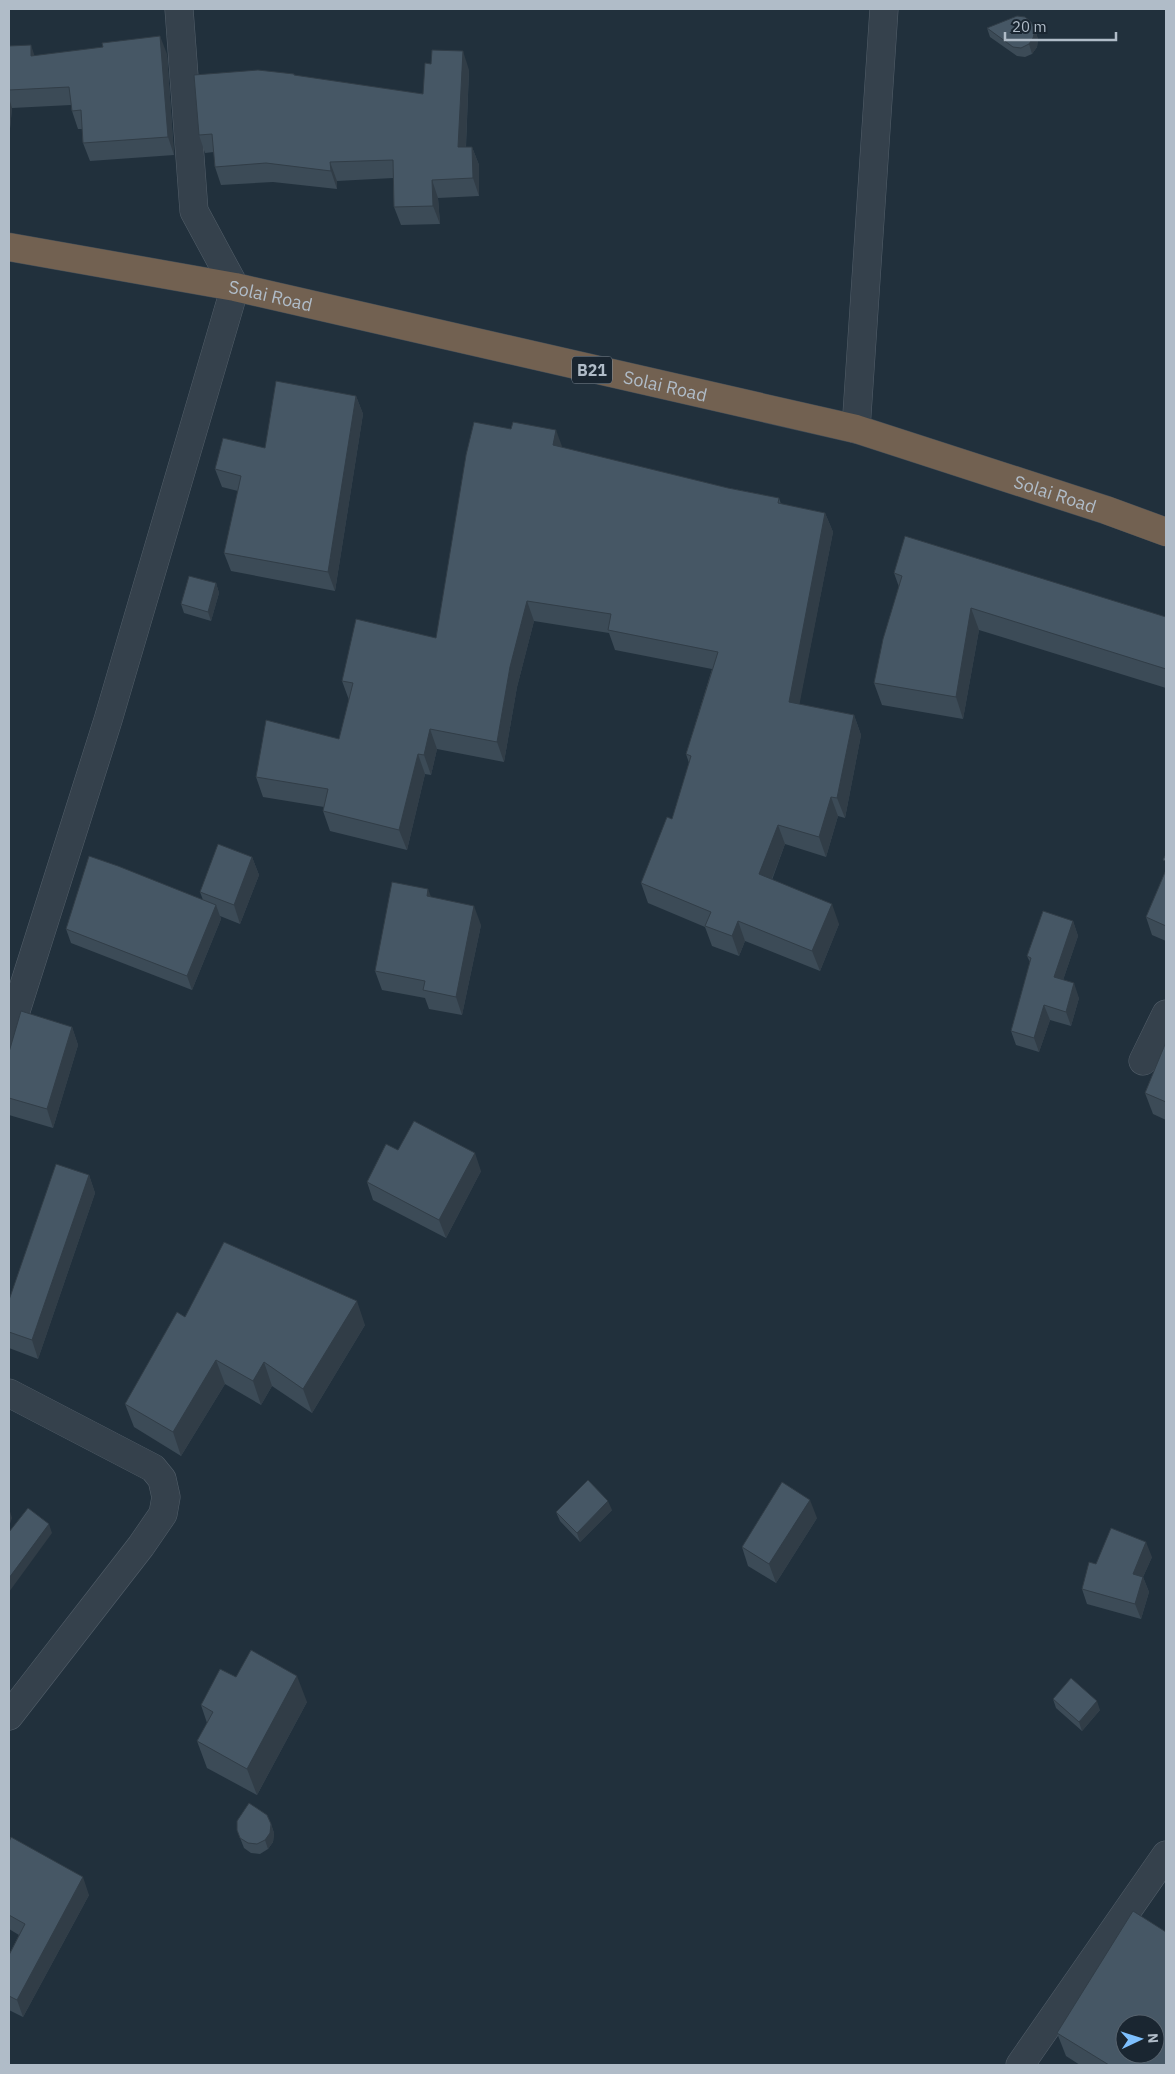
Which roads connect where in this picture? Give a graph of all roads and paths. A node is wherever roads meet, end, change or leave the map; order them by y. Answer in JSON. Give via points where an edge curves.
{"nodes":[{"id":1,"x":179,"y":9,"type":"edge"},
{"id":2,"x":884,"y":9,"type":"edge"},
{"id":3,"x":9,"y":247,"type":"edge"},
{"id":4,"x":235,"y":287,"type":"junction"},
{"id":5,"x":856,"y":430,"type":"junction"},
{"id":6,"x":1166,"y":532,"type":"edge"},
{"id":7,"x":1166,"y":1014,"type":"edge"},
{"id":8,"x":9,"y":1033,"type":"edge"},
{"id":9,"x":1143,"y":1062,"type":"dead end"},
{"id":10,"x":9,"y":1393,"type":"edge"},
{"id":11,"x":9,"y":1716,"type":"edge"},
{"id":12,"x":1166,"y":1855,"type":"edge"},
{"id":13,"x":1024,"y":2063,"type":"edge"}],
"edges":[{"from":1,"to":4,"type":"street","via":[[194,211]]},
{"from":2,"to":5,"type":"street"},
{"from":3,"to":4,"type":"highway","name":"Solai Road","number":"B21"},
{"from":4,"to":5,"type":"highway","name":"Solai Road","number":"B21"},
{"from":4,"to":8,"type":"street","via":[[108,720]]},
{"from":5,"to":6,"type":"highway","name":"Solai Road","number":"B21"},
{"from":7,"to":9,"type":"street"},
{"from":10,"to":11,"type":"street","via":[[153,1468],[162,1479],[166,1497],[163,1514],[141,1546]]},
{"from":12,"to":13,"type":"street"}]}
